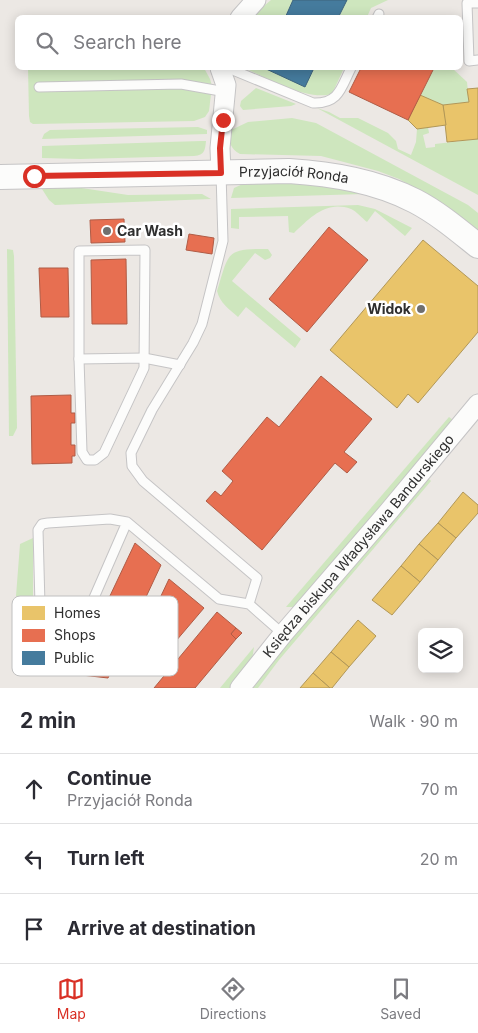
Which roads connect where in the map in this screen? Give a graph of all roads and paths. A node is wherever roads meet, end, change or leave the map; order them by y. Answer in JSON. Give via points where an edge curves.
{"nodes":[{"id":1,"x":256,"y":0,"type":"edge"},
{"id":2,"x":478,"y":3,"type":"edge"},
{"id":3,"x":243,"y":15,"type":"edge"},
{"id":4,"x":473,"y":60,"type":"edge"},
{"id":5,"x":221,"y":70,"type":"edge"},
{"id":6,"x":233,"y":70,"type":"edge"},
{"id":7,"x":350,"y":70,"type":"edge"},
{"id":8,"x":39,"y":87,"type":"dead end"},
{"id":9,"x":226,"y":92,"type":"junction"},
{"id":10,"x":221,"y":173,"type":"junction"},
{"id":11,"x":0,"y":177,"type":"edge"},
{"id":12,"x":478,"y":246,"type":"edge"},
{"id":13,"x":144,"y":358,"type":"junction"},
{"id":14,"x":78,"y":359,"type":"junction"},
{"id":15,"x":180,"y":365,"type":"junction"},
{"id":16,"x":478,"y":404,"type":"edge"},
{"id":17,"x":127,"y":522,"type":"junction"},
{"id":18,"x":39,"y":596,"type":"edge"},
{"id":19,"x":95,"y":596,"type":"edge"},
{"id":20,"x":249,"y":604,"type":"junction"},
{"id":21,"x":282,"y":634,"type":"junction"},
{"id":22,"x":240,"y":688,"type":"edge"}],
"edges":[{"from":1,"to":3,"type":"street"},
{"from":2,"to":4,"type":"lane","via":[[467,3]]},
{"from":5,"to":9,"type":"street"},
{"from":6,"to":7,"type":"lane","via":[[313,103],[321,103],[331,101],[339,92]]},
{"from":8,"to":9,"type":"lane","via":[[181,84]]},
{"from":9,"to":10,"type":"street","via":[[220,148]]},
{"from":10,"to":11,"type":"street","name":"Przyjaciół Ronda"},
{"from":10,"to":12,"type":"street","name":"Przyjaciół Ronda","via":[[289,171],[354,179],[417,202]]},
{"from":10,"to":15,"type":"lane","via":[[223,241],[202,324]]},
{"from":13,"to":14,"type":"lane"},
{"from":13,"to":14,"type":"lane","via":[[144,368],[104,453],[95,460],[86,460],[82,452]]},
{"from":13,"to":14,"type":"lane","via":[[145,250],[79,250]]},
{"from":13,"to":15,"type":"lane"},
{"from":15,"to":20,"type":"lane","via":[[152,410],[131,453],[132,466],[143,481],[257,578]]},
{"from":16,"to":21,"type":"street","name":"Księdza biskupa Władysława Bandurskiego"},
{"from":17,"to":18,"type":"lane","via":[[110,519],[42,524],[38,530]]},
{"from":17,"to":19,"type":"lane"},
{"from":17,"to":20,"type":"lane","via":[[219,599]]},
{"from":20,"to":21,"type":"lane"},
{"from":21,"to":22,"type":"street","name":"Księdza biskupa Władysława Bandurskiego"}]}
